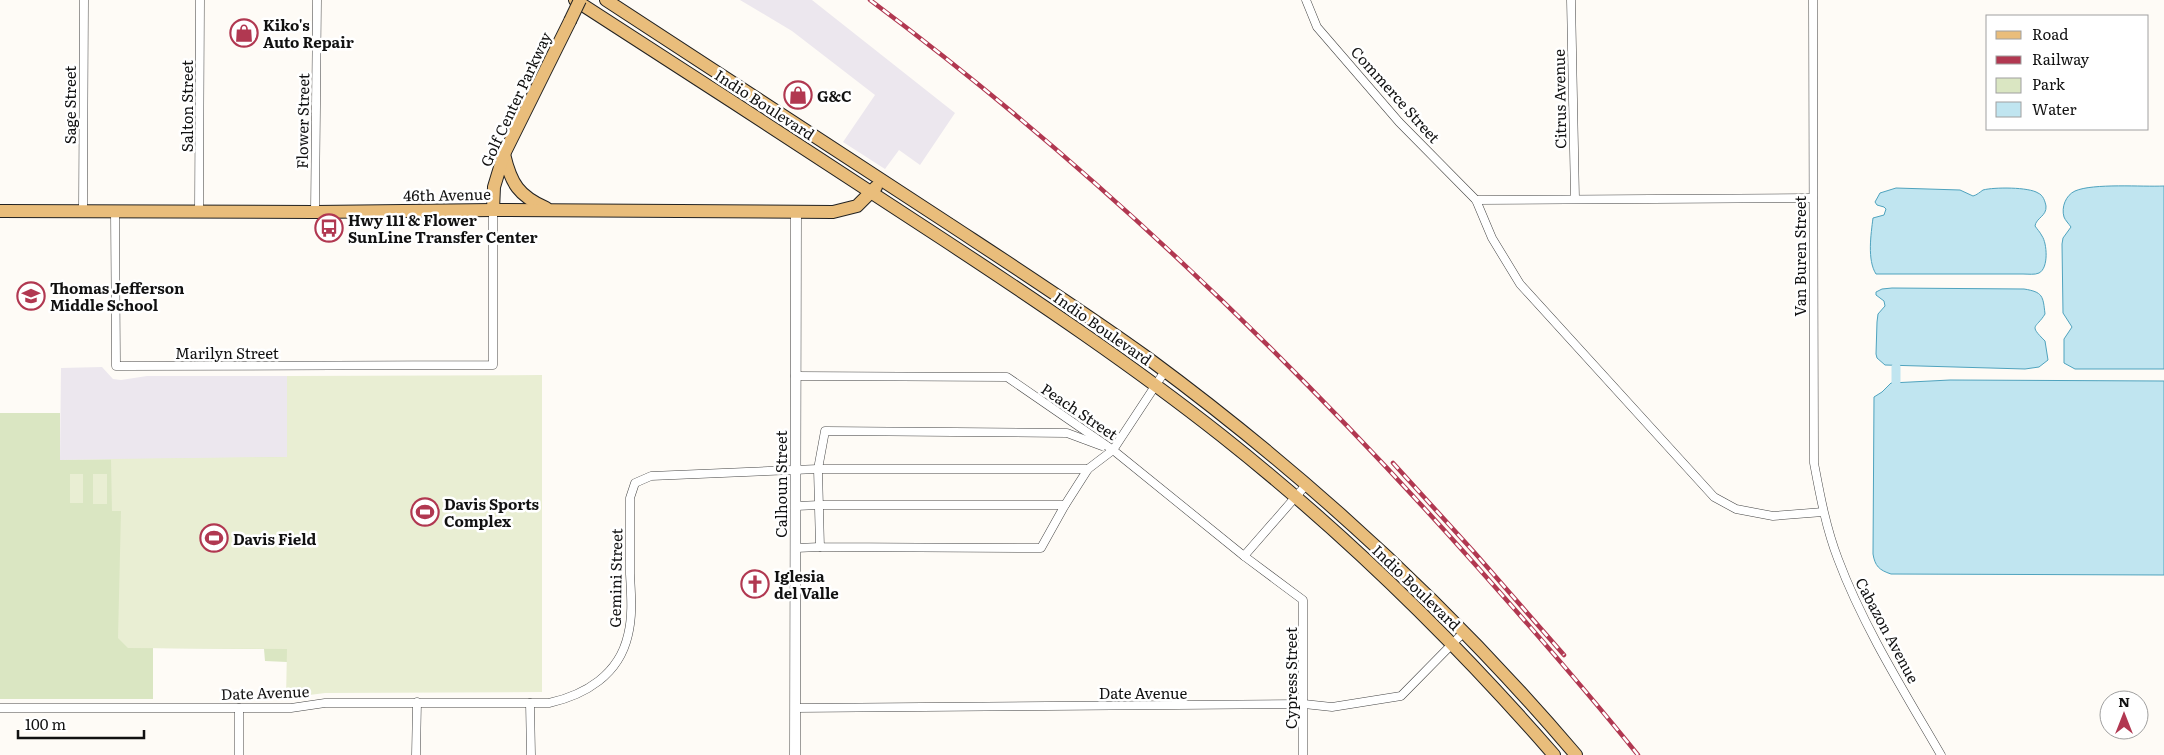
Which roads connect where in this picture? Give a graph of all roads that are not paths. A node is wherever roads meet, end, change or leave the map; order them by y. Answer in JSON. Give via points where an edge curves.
{"nodes":[{"id":1,"x":84,"y":0,"type":"edge"},
{"id":2,"x":200,"y":0,"type":"edge"},
{"id":3,"x":317,"y":0,"type":"edge"},
{"id":4,"x":575,"y":0,"type":"edge"},
{"id":5,"x":580,"y":0,"type":"edge"},
{"id":6,"x":606,"y":0,"type":"edge"},
{"id":7,"x":1306,"y":0,"type":"edge"},
{"id":8,"x":1571,"y":0,"type":"edge"},
{"id":9,"x":1813,"y":0,"type":"edge"},
{"id":10,"x":504,"y":154,"type":"junction"},
{"id":11,"x":882,"y":180,"type":"junction"},
{"id":12,"x":871,"y":192,"type":"junction"},
{"id":13,"x":1575,"y":198,"type":"junction"},
{"id":14,"x":1813,"y":198,"type":"junction"},
{"id":15,"x":1476,"y":200,"type":"junction"},
{"id":16,"x":493,"y":210,"type":"junction"},
{"id":17,"x":550,"y":210,"type":"junction"},
{"id":18,"x":0,"y":211,"type":"edge"},
{"id":19,"x":83,"y":211,"type":"junction"},
{"id":20,"x":115,"y":211,"type":"junction"},
{"id":21,"x":199,"y":212,"type":"junction"},
{"id":22,"x":314,"y":212,"type":"junction"},
{"id":23,"x":796,"y":212,"type":"junction"},
{"id":24,"x":493,"y":365,"type":"joint"},
{"id":25,"x":1164,"y":371,"type":"junction"},
{"id":26,"x":795,"y":376,"type":"junction"},
{"id":27,"x":1156,"y":385,"type":"junction"},
{"id":28,"x":1114,"y":450,"type":"junction"},
{"id":29,"x":818,"y":469,"type":"junction"},
{"id":30,"x":1088,"y":470,"type":"junction"},
{"id":31,"x":796,"y":471,"type":"junction"},
{"id":32,"x":1306,"y":485,"type":"junction"},
{"id":33,"x":1295,"y":497,"type":"junction"},
{"id":34,"x":820,"y":504,"type":"junction"},
{"id":35,"x":796,"y":506,"type":"junction"},
{"id":36,"x":1065,"y":506,"type":"junction"},
{"id":37,"x":1823,"y":512,"type":"junction"},
{"id":38,"x":820,"y":547,"type":"junction"},
{"id":39,"x":796,"y":548,"type":"junction"},
{"id":40,"x":1244,"y":556,"type":"junction"},
{"id":41,"x":1303,"y":600,"type":"joint"},
{"id":42,"x":1464,"y":632,"type":"junction"},
{"id":43,"x":1452,"y":644,"type":"junction"},
{"id":44,"x":417,"y":702,"type":"junction"},
{"id":45,"x":530,"y":703,"type":"junction"},
{"id":46,"x":1304,"y":704,"type":"junction"},
{"id":47,"x":0,"y":708,"type":"edge"},
{"id":48,"x":238,"y":708,"type":"junction"},
{"id":49,"x":795,"y":708,"type":"junction"},
{"id":50,"x":239,"y":755,"type":"edge"},
{"id":51,"x":416,"y":755,"type":"edge"},
{"id":52,"x":531,"y":755,"type":"edge"},
{"id":53,"x":795,"y":755,"type":"edge"},
{"id":54,"x":1303,"y":755,"type":"edge"},
{"id":55,"x":1554,"y":755,"type":"edge"},
{"id":56,"x":1576,"y":755,"type":"edge"},
{"id":57,"x":1941,"y":755,"type":"edge"}],
"edges":[{"from":1,"to":19,"type":"street","name":"Sage Street"},
{"from":2,"to":21,"type":"street","name":"Salton Street"},
{"from":3,"to":22,"type":"street","name":"Flower Street"},
{"from":4,"to":12,"type":"main road","name":"Indio Boulevard"},
{"from":5,"to":10,"type":"main road","name":"Golf Center Parkway","bridge":true},
{"from":6,"to":11,"type":"main road","name":"Indio Boulevard"},
{"from":7,"to":15,"type":"street","name":"Commerce Street","via":[[1317,27],[1400,122]]},
{"from":8,"to":13,"type":"street","name":"Citrus Avenue"},
{"from":9,"to":14,"type":"street","name":"Van Buren Street"},
{"from":10,"to":16,"type":"main road","name":"Golf Center Parkway","via":[[494,187]]},
{"from":10,"to":17,"type":"main road","via":[[510,175],[528,200]]},
{"from":11,"to":12,"type":"main road","name":"46th Avenue"},
{"from":11,"to":25,"type":"main road","name":"Indio Boulevard","via":[[1099,322]]},
{"from":12,"to":23,"type":"main road","name":"46th Avenue","via":[[846,210]]},
{"from":12,"to":27,"type":"main road","name":"Indio Boulevard"},
{"from":13,"to":14,"type":"street"},
{"from":13,"to":15,"type":"street"},
{"from":14,"to":37,"type":"street","name":"Van Buren Street","via":[[1814,463]]},
{"from":15,"to":37,"type":"street","via":[[1492,238],[1520,284],[1714,497],[1736,509],[1773,516]]},
{"from":16,"to":17,"type":"main road","name":"46th Avenue"},
{"from":16,"to":22,"type":"main road","name":"46th Avenue"},
{"from":16,"to":24,"type":"street","name":"Golf Center Parkway"},
{"from":17,"to":23,"type":"main road","name":"46th Avenue"},
{"from":18,"to":19,"type":"main road","name":"46th Avenue"},
{"from":19,"to":20,"type":"main road","name":"46th Avenue"},
{"from":20,"to":21,"type":"main road","name":"46th Avenue"},
{"from":20,"to":24,"type":"street","name":"Marilyn Street","via":[[116,366]]},
{"from":21,"to":22,"type":"main road","name":"46th Avenue"},
{"from":23,"to":26,"type":"street","name":"Calhoun Street"},
{"from":25,"to":27,"type":"street"},
{"from":25,"to":32,"type":"main road","name":"Indio Boulevard"},
{"from":26,"to":28,"type":"street","name":"Peach Street","via":[[1007,377]]},
{"from":26,"to":31,"type":"street","name":"Calhoun Street"},
{"from":27,"to":28,"type":"street"},
{"from":27,"to":33,"type":"main road","name":"Indio Boulevard"},
{"from":28,"to":29,"type":"street","via":[[1067,434],[825,431]]},
{"from":28,"to":30,"type":"street"},
{"from":28,"to":40,"type":"street","name":"Peach Street"},
{"from":29,"to":30,"type":"street"},
{"from":29,"to":31,"type":"street"},
{"from":29,"to":34,"type":"street"},
{"from":30,"to":36,"type":"street"},
{"from":31,"to":35,"type":"street","name":"Calhoun Street"},
{"from":31,"to":45,"type":"street","name":"Gemini Street","via":[[651,476],[635,483],[630,498],[630,620],[622,652],[605,676],[585,691],[568,699]]},
{"from":32,"to":33,"type":"street"},
{"from":32,"to":42,"type":"main road","name":"Indio Boulevard"},
{"from":33,"to":40,"type":"street"},
{"from":33,"to":43,"type":"main road","name":"Indio Boulevard","via":[[1376,569]]},
{"from":34,"to":35,"type":"street"},
{"from":34,"to":36,"type":"street"},
{"from":34,"to":38,"type":"street"},
{"from":35,"to":39,"type":"street","name":"Calhoun Street"},
{"from":36,"to":38,"type":"street","via":[[1041,548]]},
{"from":37,"to":57,"type":"street","name":"Cabazon Avenue","via":[[1837,558],[1852,592]]},
{"from":38,"to":39,"type":"street"},
{"from":39,"to":49,"type":"street","name":"Calhoun Street"},
{"from":40,"to":41,"type":"street","name":"Peach Street"},
{"from":41,"to":46,"type":"street","name":"Cypress Street"},
{"from":42,"to":43,"type":"street","name":"Date Avenue"},
{"from":42,"to":56,"type":"main road","name":"Indio Boulevard"},
{"from":43,"to":46,"type":"street","name":"Date Avenue","via":[[1401,696],[1332,707]]},
{"from":43,"to":55,"type":"main road","name":"Indio Boulevard"},
{"from":44,"to":45,"type":"street","name":"Date Avenue"},
{"from":44,"to":48,"type":"street","name":"Date Avenue"},
{"from":44,"to":51,"type":"street"},
{"from":45,"to":52,"type":"street"},
{"from":46,"to":49,"type":"street","name":"Date Avenue"},
{"from":46,"to":54,"type":"street","name":"Cypress Street"},
{"from":47,"to":48,"type":"street","name":"Date Avenue"},
{"from":48,"to":50,"type":"street"},
{"from":49,"to":53,"type":"street","name":"Calhoun Street"}]}
